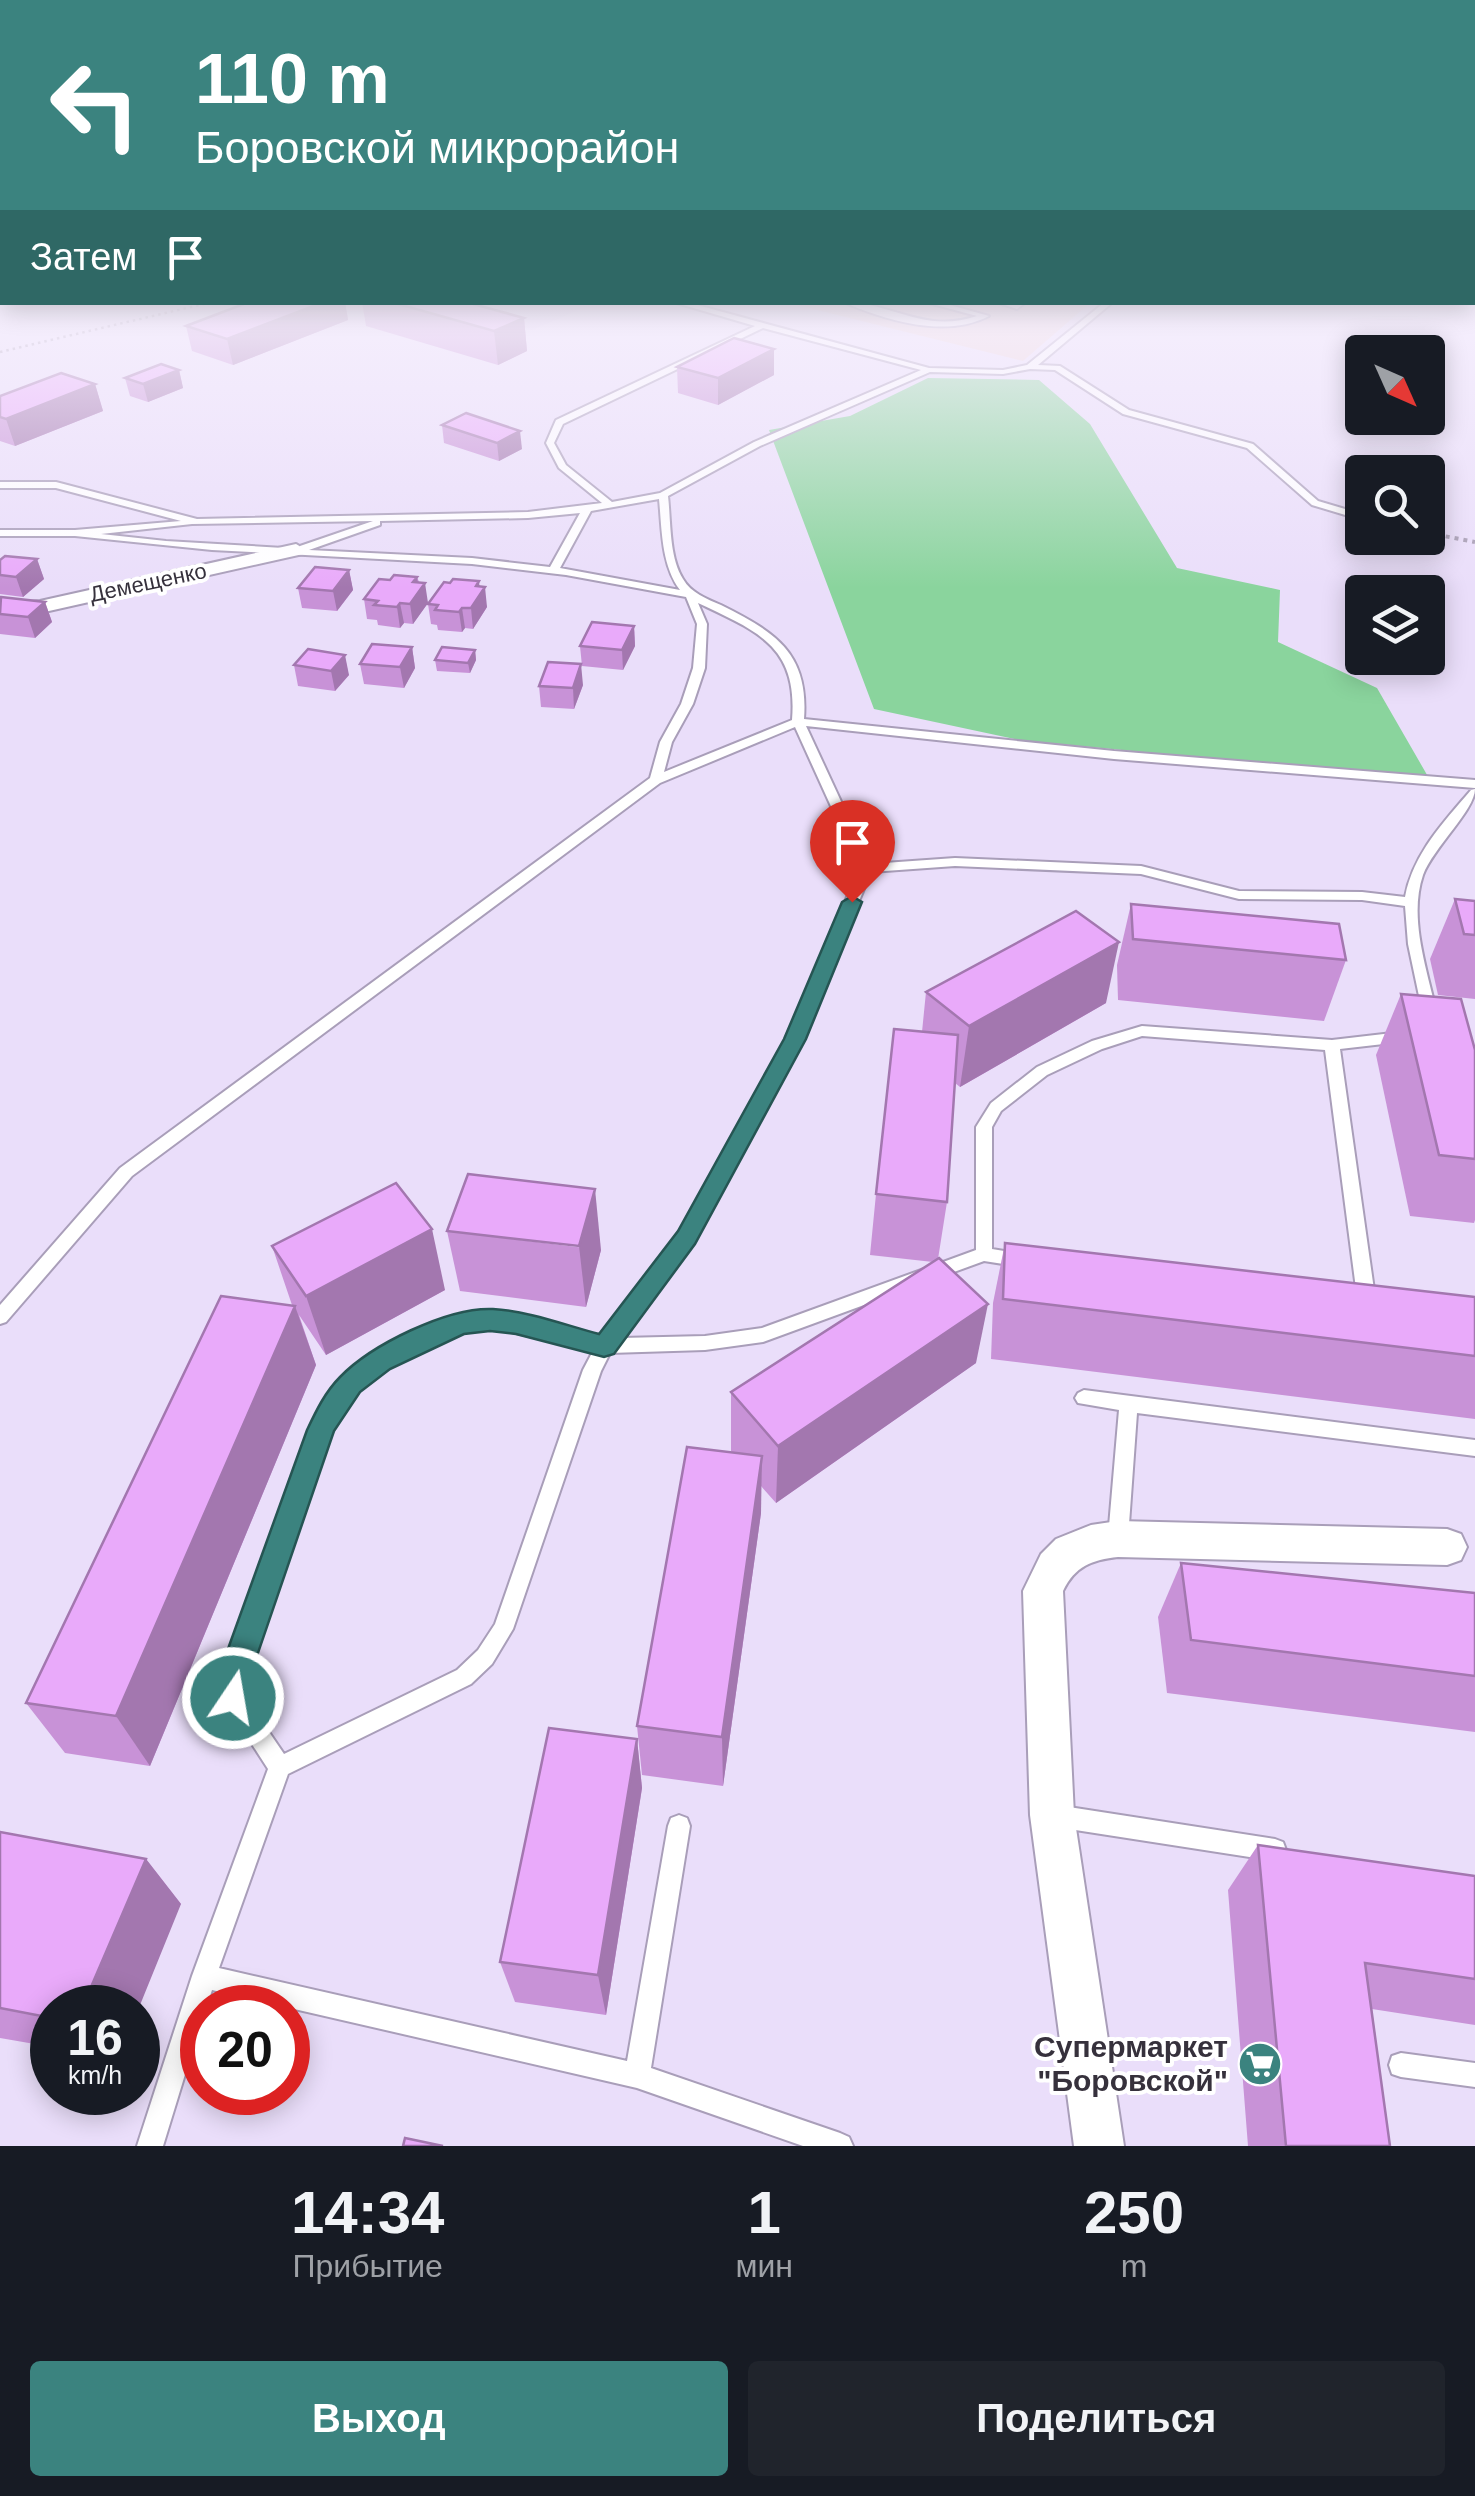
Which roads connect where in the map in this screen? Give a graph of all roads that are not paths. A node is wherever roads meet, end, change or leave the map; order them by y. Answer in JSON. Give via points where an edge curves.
{"nodes":[{"id":1,"x":630,"y":388,"type":"edge"},
{"id":2,"x":886,"y":388,"type":"edge"},
{"id":3,"x":1089,"y":388,"type":"edge"},
{"id":4,"x":0,"y":485,"type":"edge"},
{"id":5,"x":662,"y":495,"type":"junction"},
{"id":6,"x":610,"y":504,"type":"junction"},
{"id":7,"x":587,"y":510,"type":"junction"},
{"id":8,"x":1345,"y":513,"type":"edge"},
{"id":9,"x":395,"y":517,"type":"junction"},
{"id":10,"x":197,"y":522,"type":"junction"},
{"id":11,"x":75,"y":533,"type":"junction"},
{"id":12,"x":0,"y":534,"type":"edge"},
{"id":13,"x":296,"y":550,"type":"junction"},
{"id":14,"x":553,"y":571,"type":"junction"},
{"id":15,"x":690,"y":594,"type":"junction"},
{"id":16,"x":0,"y":610,"type":"edge"},
{"id":17,"x":798,"y":722,"type":"junction"},
{"id":18,"x":656,"y":780,"type":"junction"},
{"id":19,"x":1475,"y":784,"type":"edge"},
{"id":20,"x":1475,"y":793,"type":"edge"},
{"id":21,"x":866,"y":868,"type":"junction"},
{"id":22,"x":1408,"y":902,"type":"junction"},
{"id":23,"x":1332,"y":1045,"type":"junction"},
{"id":24,"x":984,"y":1254,"type":"junction"},
{"id":25,"x":1042,"y":1263,"type":"edge"},
{"id":26,"x":1368,"y":1316,"type":"edge"},
{"id":27,"x":0,"y":1318,"type":"edge"},
{"id":28,"x":604,"y":1346,"type":"junction"},
{"id":29,"x":1084,"y":1398,"type":"dead end"},
{"id":30,"x":1130,"y":1402,"type":"junction"},
{"id":31,"x":1475,"y":1448,"type":"edge"},
{"id":32,"x":1118,"y":1539,"type":"junction"},
{"id":33,"x":1461,"y":1548,"type":"edge"},
{"id":34,"x":280,"y":1767,"type":"junction"},
{"id":35,"x":1052,"y":1815,"type":"junction"},
{"id":36,"x":680,"y":1826,"type":"dead end"},
{"id":37,"x":1302,"y":1854,"type":"edge"},
{"id":38,"x":204,"y":1976,"type":"junction"},
{"id":39,"x":1402,"y":2065,"type":"dead end"},
{"id":40,"x":1475,"y":2075,"type":"edge"},
{"id":41,"x":637,"y":2076,"type":"junction"},
{"id":42,"x":150,"y":2146,"type":"edge"},
{"id":43,"x":840,"y":2146,"type":"edge"},
{"id":44,"x":1099,"y":2146,"type":"edge"}],
"edges":[{"from":1,"to":6,"type":"lane","via":[[559,422],[550,442],[562,466]]},
{"from":2,"to":5,"type":"lane","via":[[756,444]]},
{"from":3,"to":8,"type":"lane","via":[[1126,412],[1250,446],[1315,503]]},
{"from":4,"to":10,"type":"lane","via":[[56,485]]},
{"from":5,"to":6,"type":"lane"},
{"from":5,"to":15,"type":"lane","via":[[676,578]]},
{"from":6,"to":7,"type":"lane"},
{"from":7,"to":9,"type":"lane"},
{"from":7,"to":14,"type":"lane"},
{"from":9,"to":10,"type":"lane"},
{"from":9,"to":13,"type":"lane"},
{"from":10,"to":11,"type":"lane"},
{"from":11,"to":12,"type":"lane"},
{"from":11,"to":13,"type":"lane"},
{"from":13,"to":14,"type":"lane"},
{"from":13,"to":16,"type":"street","name":"Демещенко"},
{"from":14,"to":15,"type":"lane"},
{"from":15,"to":17,"type":"lane","via":[[764,630],[795,666]]},
{"from":15,"to":18,"type":"lane","via":[[702,624],[699,668]]},
{"from":17,"to":18,"type":"lane"},
{"from":17,"to":19,"type":"lane"},
{"from":17,"to":21,"type":"lane"},
{"from":18,"to":27,"type":"lane","via":[[126,1172]]},
{"from":20,"to":22,"type":"lane","via":[[1434,837],[1412,877]]},
{"from":21,"to":22,"type":"lane","via":[[955,862],[1088,867],[1169,875],[1239,896]]},
{"from":21,"to":28,"type":"lane","via":[[795,1039],[686,1238]]},
{"from":22,"to":23,"type":"lane","via":[[1426,1036]]},
{"from":23,"to":24,"type":"lane","via":[[1142,1031],[1042,1071],[996,1107],[984,1127]]},
{"from":23,"to":26,"type":"lane"},
{"from":24,"to":25,"type":"lane"},
{"from":24,"to":28,"type":"lane","via":[[763,1335]]},
{"from":28,"to":34,"type":"lane","via":[[503,1629],[485,1657],[464,1678]]},
{"from":28,"to":34,"type":"lane","via":[[516,1323],[464,1323],[380,1361],[334,1404],[232,1682],[233,1698]]},
{"from":29,"to":30,"type":"lane"},
{"from":30,"to":31,"type":"lane"},
{"from":30,"to":32,"type":"lane"},
{"from":32,"to":33,"type":"street"},
{"from":32,"to":35,"type":"street","via":[[1072,1550],[1051,1568],[1043,1591]]},
{"from":34,"to":38,"type":"lane"},
{"from":35,"to":37,"type":"lane"},
{"from":35,"to":44,"type":"street"},
{"from":36,"to":41,"type":"lane"},
{"from":38,"to":41,"type":"lane"},
{"from":38,"to":42,"type":"lane"},
{"from":39,"to":40,"type":"lane"},
{"from":41,"to":43,"type":"lane"}]}
